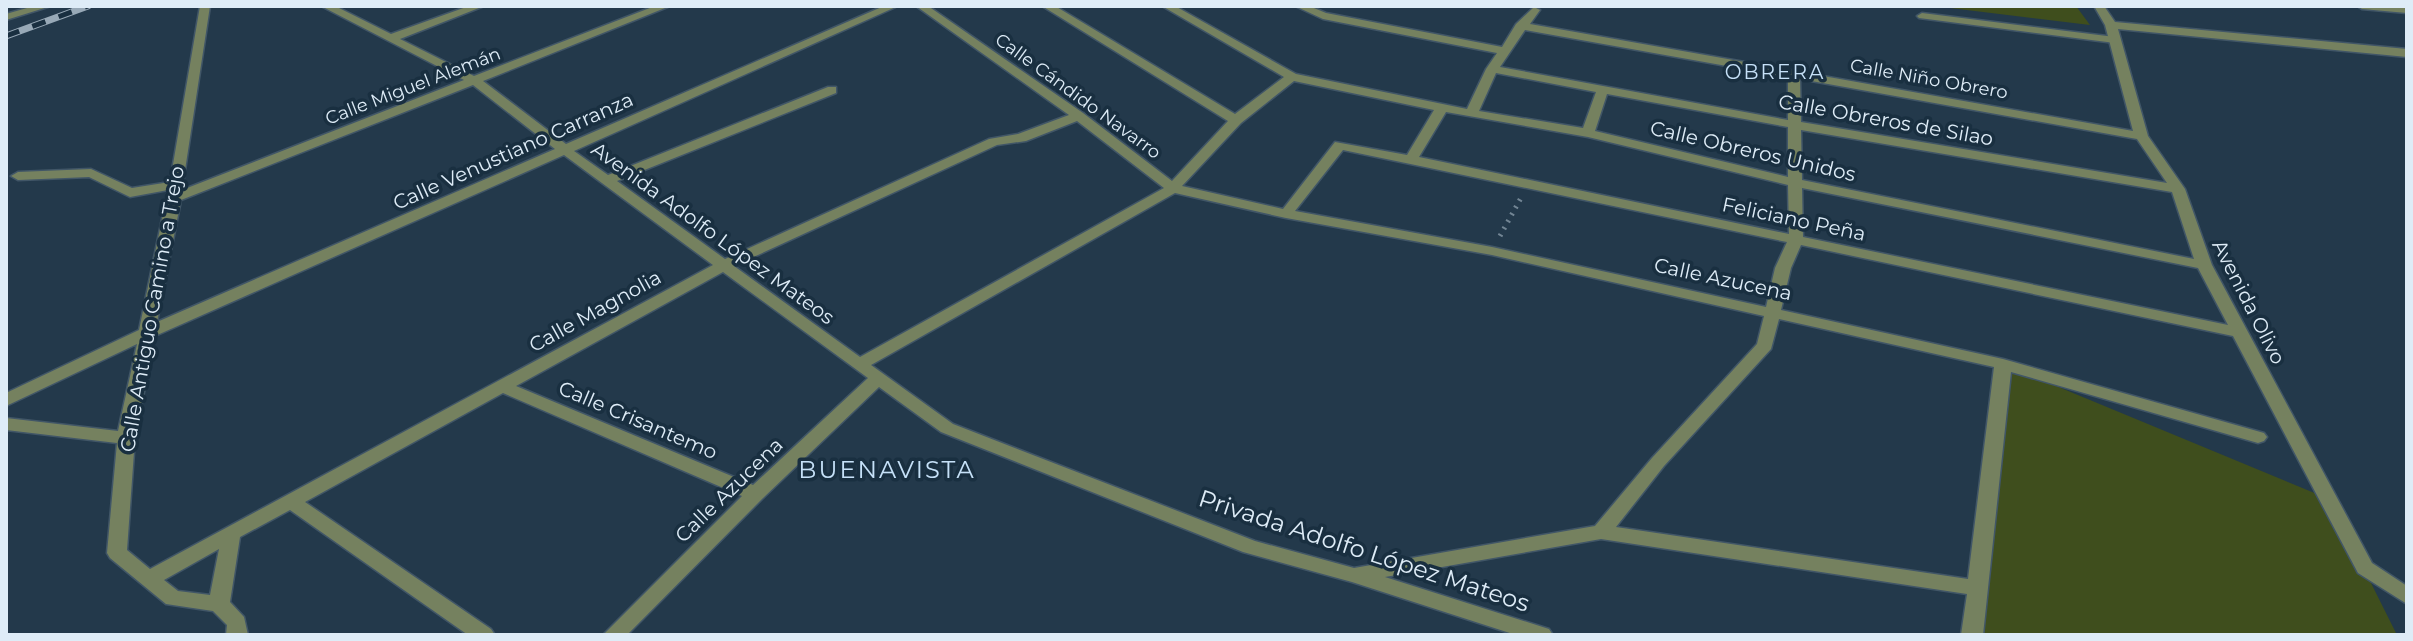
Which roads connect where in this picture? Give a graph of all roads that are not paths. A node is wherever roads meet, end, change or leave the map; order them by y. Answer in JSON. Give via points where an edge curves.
{"nodes":[{"id":1,"x":20,"y":6,"type":"edge"},
{"id":2,"x":46,"y":6,"type":"edge"},
{"id":3,"x":205,"y":6,"type":"edge"},
{"id":4,"x":326,"y":6,"type":"edge"},
{"id":5,"x":479,"y":6,"type":"edge"},
{"id":6,"x":665,"y":6,"type":"edge"},
{"id":7,"x":893,"y":6,"type":"edge"},
{"id":8,"x":921,"y":6,"type":"edge"},
{"id":9,"x":1047,"y":6,"type":"edge"},
{"id":10,"x":1167,"y":6,"type":"edge"},
{"id":11,"x":1300,"y":6,"type":"edge"},
{"id":12,"x":1332,"y":6,"type":"edge"},
{"id":13,"x":2099,"y":6,"type":"edge"},
{"id":14,"x":2362,"y":6,"type":"edge"},
{"id":15,"x":6,"y":10,"type":"edge"},
{"id":16,"x":1534,"y":10,"type":"dead end"},
{"id":17,"x":2407,"y":10,"type":"edge"},
{"id":18,"x":1323,"y":16,"type":"junction"},
{"id":19,"x":1922,"y":16,"type":"dead end"},
{"id":20,"x":6,"y":17,"type":"edge"},
{"id":21,"x":1520,"y":26,"type":"junction"},
{"id":22,"x":2113,"y":32,"type":"junction"},
{"id":23,"x":391,"y":38,"type":"junction"},
{"id":24,"x":1505,"y":51,"type":"junction"},
{"id":25,"x":2407,"y":53,"type":"edge"},
{"id":26,"x":1492,"y":69,"type":"junction"},
{"id":27,"x":1794,"y":73,"type":"junction"},
{"id":28,"x":1292,"y":77,"type":"junction"},
{"id":29,"x":476,"y":82,"type":"junction"},
{"id":30,"x":1603,"y":89,"type":"junction"},
{"id":31,"x":832,"y":90,"type":"dead end"},
{"id":32,"x":1442,"y":108,"type":"junction"},
{"id":33,"x":1472,"y":112,"type":"junction"},
{"id":34,"x":1078,"y":116,"type":"junction"},
{"id":35,"x":1236,"y":120,"type":"junction"},
{"id":36,"x":1796,"y":125,"type":"junction"},
{"id":37,"x":1588,"y":133,"type":"junction"},
{"id":38,"x":2141,"y":136,"type":"junction"},
{"id":39,"x":565,"y":150,"type":"junction"},
{"id":40,"x":1410,"y":161,"type":"junction"},
{"id":41,"x":18,"y":176,"type":"dead end"},
{"id":42,"x":607,"y":180,"type":"junction"},
{"id":43,"x":1796,"y":183,"type":"junction"},
{"id":44,"x":1173,"y":188,"type":"junction"},
{"id":45,"x":2178,"y":189,"type":"junction"},
{"id":46,"x":174,"y":192,"type":"junction"},
{"id":47,"x":1286,"y":214,"type":"junction"},
{"id":48,"x":1796,"y":239,"type":"junction"},
{"id":49,"x":724,"y":265,"type":"junction"},
{"id":50,"x":2204,"y":265,"type":"junction"},
{"id":51,"x":1771,"y":312,"type":"junction"},
{"id":52,"x":149,"y":332,"type":"junction"},
{"id":53,"x":2240,"y":332,"type":"junction"},
{"id":54,"x":2003,"y":364,"type":"junction"},
{"id":55,"x":858,"y":365,"type":"junction"},
{"id":56,"x":877,"y":379,"type":"junction"},
{"id":57,"x":504,"y":387,"type":"junction"},
{"id":58,"x":6,"y":400,"type":"edge"},
{"id":59,"x":6,"y":424,"type":"edge"},
{"id":60,"x":947,"y":428,"type":"joint"},
{"id":61,"x":2258,"y":437,"type":"dead end"},
{"id":62,"x":126,"y":438,"type":"junction"},
{"id":63,"x":755,"y":494,"type":"junction"},
{"id":64,"x":292,"y":502,"type":"junction"},
{"id":65,"x":1601,"y":532,"type":"junction"},
{"id":66,"x":231,"y":535,"type":"junction"},
{"id":67,"x":1353,"y":575,"type":"junction"},
{"id":68,"x":148,"y":579,"type":"junction"},
{"id":69,"x":1978,"y":588,"type":"junction"},
{"id":70,"x":2405,"y":595,"type":"edge"},
{"id":71,"x":219,"y":604,"type":"junction"},
{"id":72,"x":237,"y":635,"type":"edge"},
{"id":73,"x":484,"y":635,"type":"edge"},
{"id":74,"x":614,"y":635,"type":"edge"},
{"id":75,"x":1542,"y":635,"type":"edge"},
{"id":76,"x":1972,"y":635,"type":"edge"}],
"edges":[{"from":1,"to":15,"type":"street"},
{"from":2,"to":20,"type":"street"},
{"from":3,"to":46,"type":"street","name":"Calle Antiguo Camino a Trejo"},
{"from":4,"to":23,"type":"street","name":"Avenida Adolfo López Mateos"},
{"from":5,"to":23,"type":"street"},
{"from":6,"to":29,"type":"street","name":"Calle Miguel Alemán"},
{"from":7,"to":39,"type":"street","name":"Calle Venustiano Carranza"},
{"from":8,"to":34,"type":"street","name":"Calle Cándido Navarro"},
{"from":9,"to":35,"type":"street"},
{"from":10,"to":28,"type":"street","name":"Calle Obreros Unidos"},
{"from":11,"to":18,"type":"street"},
{"from":12,"to":18,"type":"street"},
{"from":13,"to":22,"type":"street","name":"Avenida Olivo"},
{"from":14,"to":17,"type":"street"},
{"from":16,"to":21,"type":"street"},
{"from":18,"to":24,"type":"street"},
{"from":19,"to":22,"type":"lane"},
{"from":21,"to":24,"type":"street"},
{"from":21,"to":27,"type":"street","name":"Calle Niño Obrero"},
{"from":22,"to":25,"type":"street"},
{"from":22,"to":38,"type":"street","name":"Avenida Olivo"},
{"from":23,"to":29,"type":"street","name":"Avenida Adolfo López Mateos"},
{"from":24,"to":26,"type":"street"},
{"from":26,"to":30,"type":"street","name":"Calle Obreros de Silao"},
{"from":26,"to":33,"type":"street"},
{"from":27,"to":36,"type":"street"},
{"from":27,"to":38,"type":"street","name":"Calle Niño Obrero"},
{"from":28,"to":32,"type":"street","name":"Calle Obreros Unidos"},
{"from":28,"to":35,"type":"street"},
{"from":29,"to":39,"type":"street","name":"Avenida Adolfo López Mateos"},
{"from":29,"to":46,"type":"street","name":"Calle Miguel Alemán"},
{"from":30,"to":36,"type":"street","name":"Calle Obreros de Silao"},
{"from":30,"to":37,"type":"street"},
{"from":31,"to":42,"type":"street"},
{"from":32,"to":33,"type":"street","name":"Calle Obreros Unidos"},
{"from":32,"to":40,"type":"street"},
{"from":33,"to":37,"type":"street","name":"Calle Obreros Unidos"},
{"from":34,"to":44,"type":"street","name":"Calle Cándido Navarro"},
{"from":34,"to":49,"type":"street","name":"Calle Magnolia","via":[[1021,138],[994,142]]},
{"from":35,"to":44,"type":"street"},
{"from":36,"to":43,"type":"street"},
{"from":36,"to":45,"type":"street","name":"Calle Obreros de Silao"},
{"from":37,"to":43,"type":"street","name":"Calle Obreros Unidos"},
{"from":38,"to":45,"type":"street","name":"Avenida Olivo"},
{"from":39,"to":42,"type":"street","name":"Avenida Adolfo López Mateos"},
{"from":39,"to":52,"type":"street","name":"Calle Venustiano Carranza"},
{"from":40,"to":47,"type":"street","name":"Feliciano Peña","via":[[1340,145]]},
{"from":40,"to":48,"type":"street","name":"Feliciano Peña"},
{"from":41,"to":46,"type":"street","name":"Calle Miguel Alemán","via":[[91,173],[130,193]]},
{"from":42,"to":49,"type":"street","name":"Avenida Adolfo López Mateos"},
{"from":43,"to":48,"type":"street"},
{"from":43,"to":50,"type":"street","name":"Calle Obreros Unidos"},
{"from":44,"to":47,"type":"street","name":"Calle Azucena"},
{"from":44,"to":55,"type":"street"},
{"from":45,"to":50,"type":"street","name":"Avenida Olivo"},
{"from":46,"to":52,"type":"street","name":"Calle Antiguo Camino a Trejo"},
{"from":47,"to":51,"type":"street","name":"Calle Azucena","via":[[1492,251]]},
{"from":48,"to":51,"type":"street"},
{"from":48,"to":53,"type":"street","name":"Feliciano Peña"},
{"from":49,"to":55,"type":"street","name":"Avenida Adolfo López Mateos"},
{"from":49,"to":57,"type":"street","name":"Calle Magnolia"},
{"from":50,"to":53,"type":"street","name":"Avenida Olivo"},
{"from":51,"to":54,"type":"street","name":"Calle Azucena"},
{"from":51,"to":65,"type":"street","via":[[1765,345]]},
{"from":52,"to":58,"type":"street","name":"Calle Venustiano Carranza"},
{"from":52,"to":62,"type":"street","name":"Calle Antiguo Camino a Trejo"},
{"from":53,"to":70,"type":"street","name":"Avenida Olivo","via":[[2365,568]]},
{"from":54,"to":61,"type":"street","name":"Calle Azucena"},
{"from":54,"to":69,"type":"street"},
{"from":55,"to":56,"type":"street","name":"Avenida Adolfo López Mateos"},
{"from":56,"to":60,"type":"street","name":"Avenida Adolfo López Mateos"},
{"from":56,"to":63,"type":"street","name":"Calle Azucena"},
{"from":57,"to":63,"type":"street","name":"Calle Crisantemo"},
{"from":57,"to":64,"type":"street","name":"Calle Magnolia"},
{"from":59,"to":62,"type":"street"},
{"from":60,"to":67,"type":"street","name":"Privada Adolfo López Mateos","via":[[1250,547]]},
{"from":62,"to":68,"type":"street","name":"Calle Antiguo Camino a Trejo","via":[[117,553]]},
{"from":63,"to":74,"type":"street","name":"Calle Azucena"},
{"from":64,"to":66,"type":"street","name":"Calle Magnolia"},
{"from":64,"to":73,"type":"street"},
{"from":65,"to":67,"type":"street"},
{"from":65,"to":69,"type":"street"},
{"from":66,"to":68,"type":"street","name":"Calle Magnolia"},
{"from":66,"to":71,"type":"street"},
{"from":67,"to":75,"type":"street","name":"Privada Adolfo López Mateos"},
{"from":68,"to":71,"type":"street","name":"Calle Antiguo Camino a Trejo","via":[[173,598]]},
{"from":69,"to":76,"type":"street"},
{"from":71,"to":72,"type":"street","via":[[237,623]]}]}
